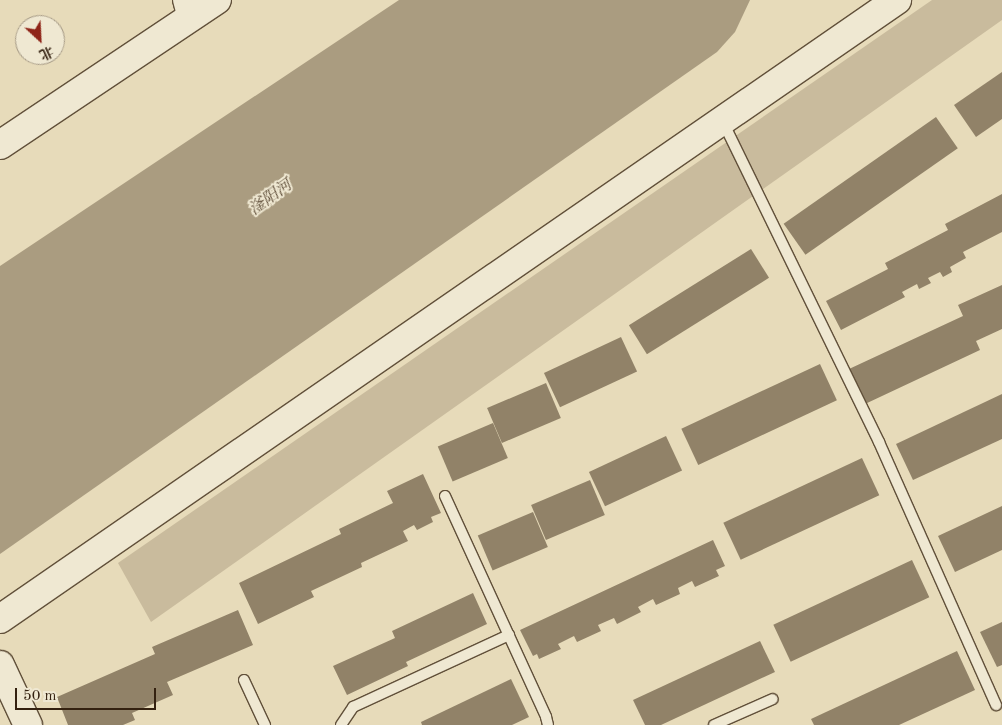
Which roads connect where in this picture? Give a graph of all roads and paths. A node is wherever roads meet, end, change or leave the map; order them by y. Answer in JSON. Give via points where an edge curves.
{"nodes":[{"id":1,"x":217,"y":0,"type":"edge"},
{"id":2,"x":897,"y":0,"type":"edge"},
{"id":3,"x":185,"y":10,"type":"edge"},
{"id":4,"x":723,"y":121,"type":"junction"},
{"id":5,"x":0,"y":145,"type":"edge"},
{"id":6,"x":445,"y":496,"type":"dead end"},
{"id":7,"x":0,"y":619,"type":"edge"},
{"id":8,"x":509,"y":635,"type":"junction"},
{"id":9,"x":0,"y":664,"type":"edge"},
{"id":10,"x":244,"y":680,"type":"dead end"},
{"id":11,"x":772,"y":698,"type":"dead end"},
{"id":12,"x":996,"y":705,"type":"dead end"},
{"id":13,"x":28,"y":725,"type":"edge"},
{"id":14,"x":265,"y":725,"type":"edge"},
{"id":15,"x":341,"y":725,"type":"edge"},
{"id":16,"x":548,"y":725,"type":"edge"},
{"id":17,"x":714,"y":725,"type":"edge"}],
"edges":[{"from":1,"to":3,"type":"street"},
{"from":2,"to":4,"type":"street"},
{"from":3,"to":5,"type":"street"},
{"from":4,"to":7,"type":"street"},
{"from":4,"to":12,"type":"lane","via":[[879,442]]},
{"from":6,"to":8,"type":"lane"},
{"from":8,"to":15,"type":"lane","via":[[353,707]]},
{"from":8,"to":16,"type":"lane"},
{"from":9,"to":13,"type":"street"},
{"from":10,"to":14,"type":"lane"},
{"from":11,"to":17,"type":"lane"}]}
